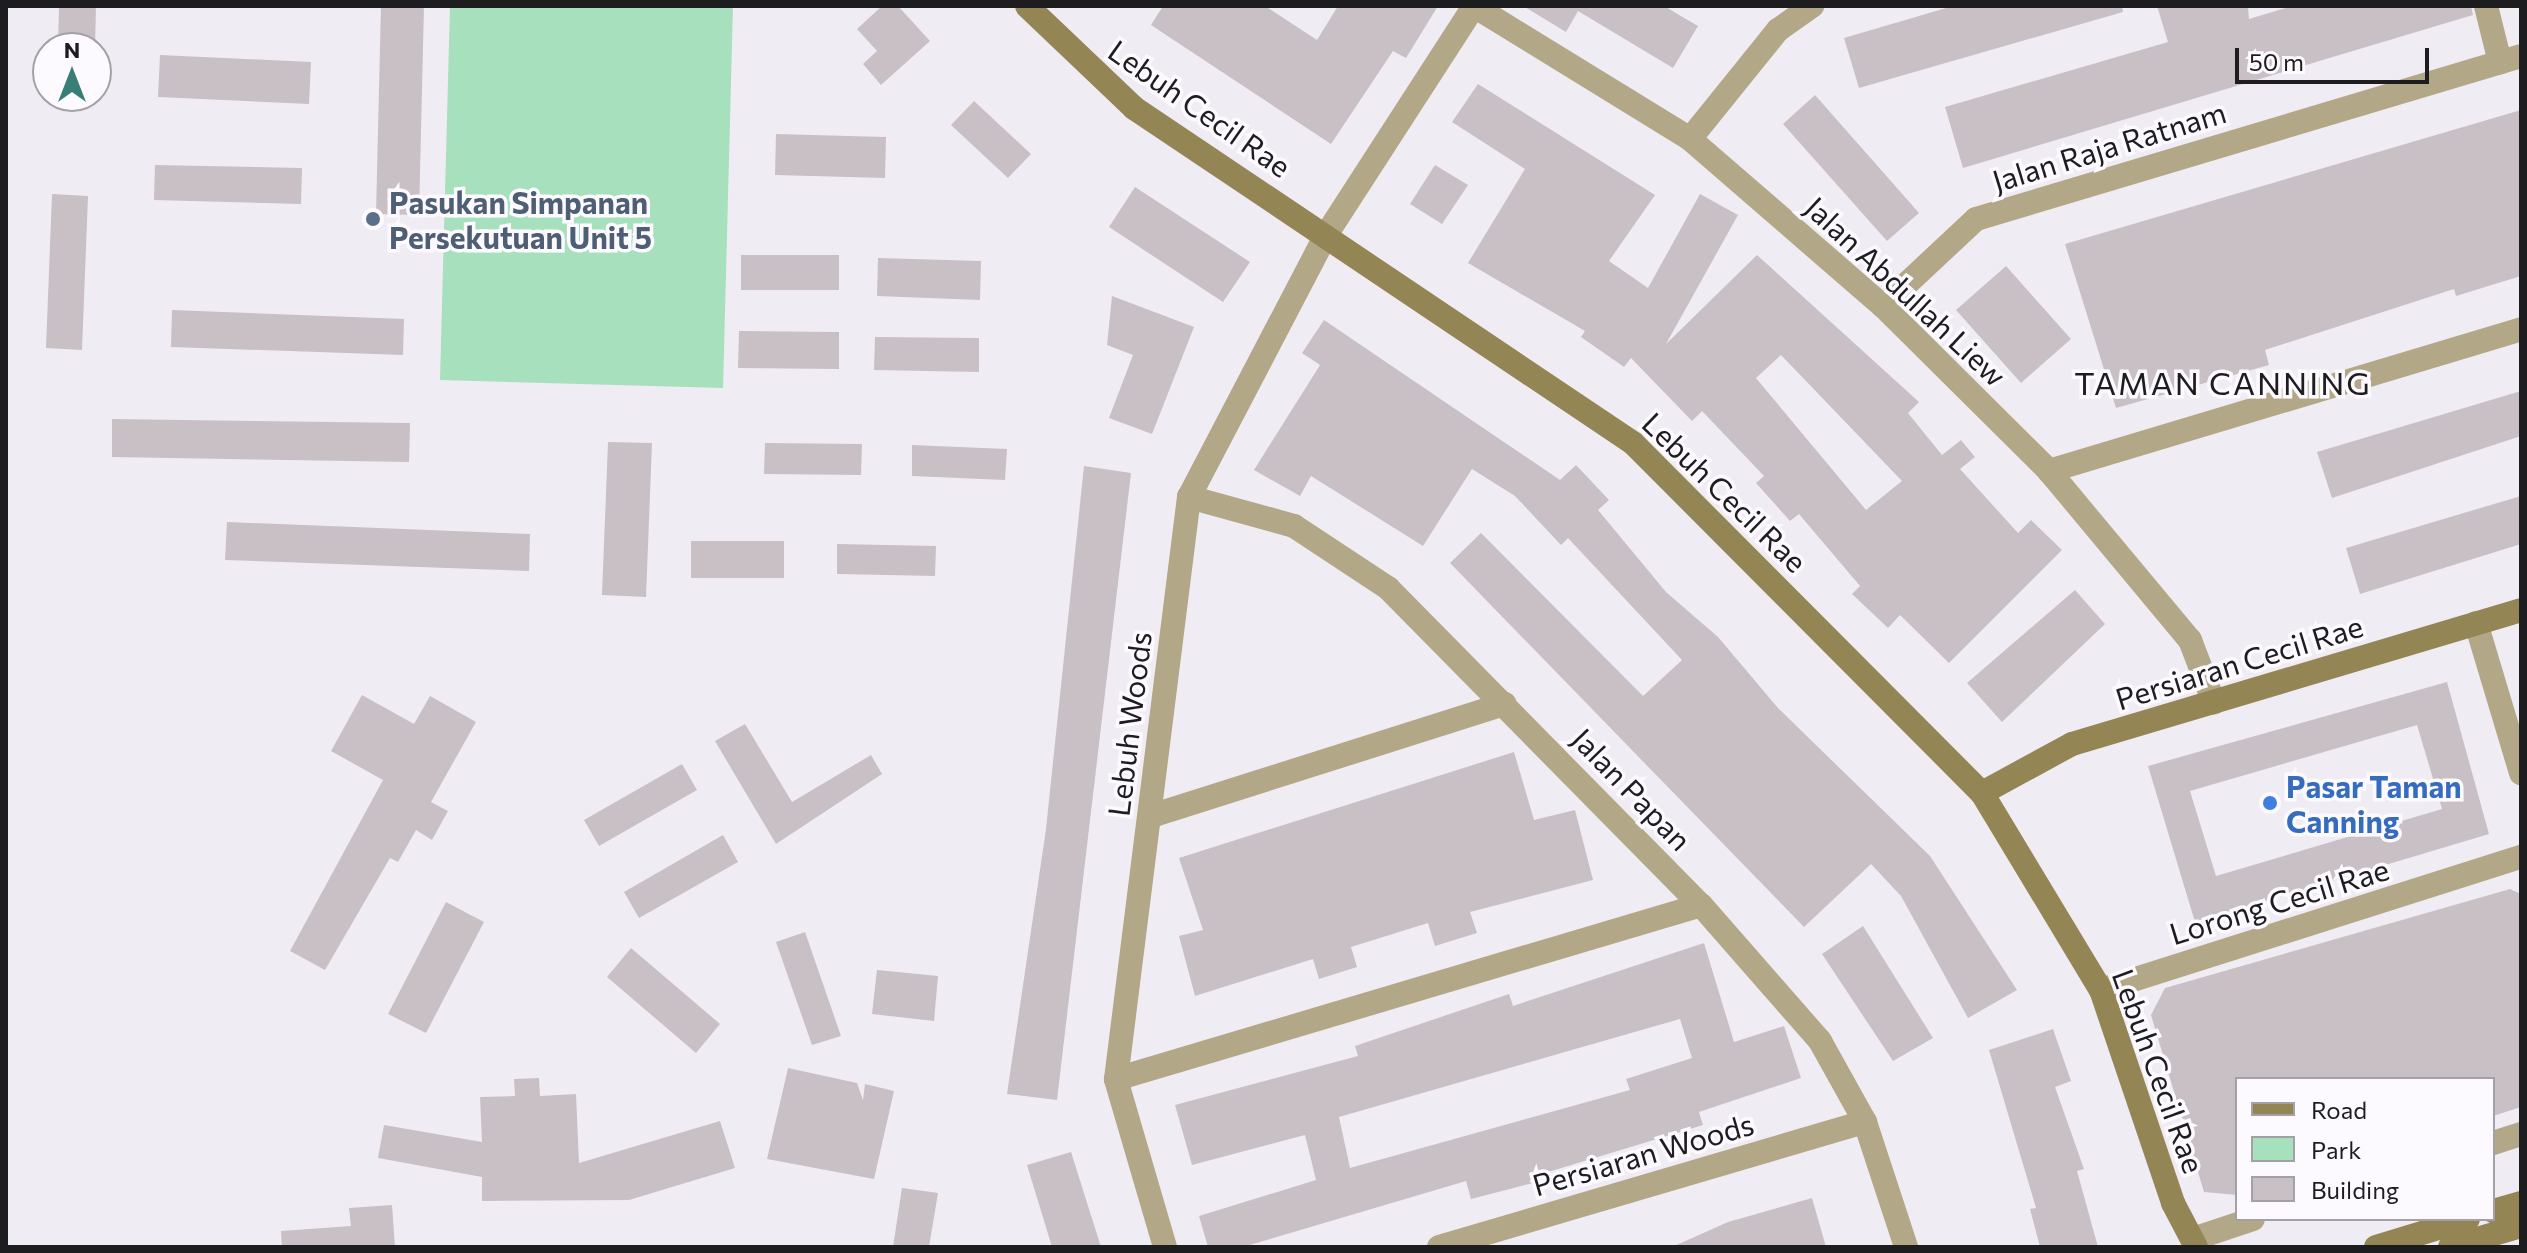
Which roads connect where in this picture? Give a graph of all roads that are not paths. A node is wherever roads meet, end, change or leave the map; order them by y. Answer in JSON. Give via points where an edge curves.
{"nodes":[{"id":1,"x":1027,"y":6,"type":"edge"},
{"id":2,"x":1474,"y":6,"type":"edge"},
{"id":3,"x":1812,"y":6,"type":"edge"},
{"id":4,"x":2486,"y":6,"type":"edge"},
{"id":5,"x":2511,"y":59,"type":"edge"},
{"id":6,"x":1690,"y":139,"type":"junction"},
{"id":7,"x":1326,"y":235,"type":"junction"},
{"id":8,"x":1883,"y":306,"type":"junction"},
{"id":9,"x":2521,"y":329,"type":"edge"},
{"id":10,"x":2049,"y":471,"type":"junction"},
{"id":11,"x":1189,"y":497,"type":"junction"},
{"id":12,"x":2521,"y":610,"type":"edge"},
{"id":13,"x":2476,"y":623,"type":"junction"},
{"id":14,"x":2214,"y":703,"type":"junction"},
{"id":15,"x":1505,"y":704,"type":"junction"},
{"id":16,"x":2521,"y":773,"type":"edge"},
{"id":17,"x":1982,"y":793,"type":"junction"},
{"id":18,"x":1151,"y":816,"type":"junction"},
{"id":19,"x":2521,"y":857,"type":"edge"},
{"id":20,"x":1701,"y":905,"type":"junction"},
{"id":21,"x":2101,"y":990,"type":"junction"},
{"id":22,"x":1116,"y":1079,"type":"junction"},
{"id":23,"x":1865,"y":1122,"type":"junction"},
{"id":24,"x":2521,"y":1134,"type":"edge"},
{"id":25,"x":2495,"y":1142,"type":"edge"},
{"id":26,"x":2521,"y":1203,"type":"edge"},
{"id":27,"x":2495,"y":1210,"type":"edge"},
{"id":28,"x":2248,"y":1221,"type":"edge"},
{"id":29,"x":2461,"y":1221,"type":"edge"},
{"id":30,"x":2521,"y":1226,"type":"edge"},
{"id":31,"x":2189,"y":1244,"type":"edge"},
{"id":32,"x":1165,"y":1247,"type":"edge"},
{"id":33,"x":1439,"y":1247,"type":"edge"},
{"id":34,"x":1906,"y":1247,"type":"edge"},
{"id":35,"x":2376,"y":1247,"type":"edge"},
{"id":36,"x":2450,"y":1247,"type":"edge"}],
"edges":[{"from":1,"to":7,"type":"street","name":"Lebuh Cecil Rae","via":[[1134,108]]},
{"from":2,"to":6,"type":"street","name":"Jalan Abdullah Liew"},
{"from":2,"to":7,"type":"street","name":"Lebuh Woods"},
{"from":3,"to":6,"type":"street","via":[[1778,30]]},
{"from":4,"to":5,"type":"street"},
{"from":5,"to":8,"type":"street","name":"Jalan Raja Ratnam","via":[[1976,219]]},
{"from":6,"to":8,"type":"street","name":"Jalan Abdullah Liew"},
{"from":7,"to":11,"type":"street","name":"Lebuh Woods"},
{"from":7,"to":17,"type":"street","name":"Lebuh Cecil Rae","via":[[1633,443]]},
{"from":8,"to":10,"type":"street","name":"Jalan Abdullah Liew"},
{"from":9,"to":10,"type":"street"},
{"from":10,"to":14,"type":"street","name":"Jalan Abdullah Liew","via":[[2190,640]]},
{"from":11,"to":15,"type":"street","name":"Jalan Papan","via":[[1294,526],[1388,588]]},
{"from":11,"to":18,"type":"street","name":"Lebuh Woods"},
{"from":12,"to":13,"type":"street","name":"Persiaran Cecil Rae"},
{"from":13,"to":14,"type":"street","name":"Persiaran Cecil Rae"},
{"from":13,"to":16,"type":"street"},
{"from":14,"to":17,"type":"street","name":"Persiaran Cecil Rae","via":[[2072,744]]},
{"from":15,"to":18,"type":"street"},
{"from":15,"to":20,"type":"street","name":"Jalan Papan"},
{"from":17,"to":21,"type":"street","name":"Lebuh Cecil Rae"},
{"from":18,"to":22,"type":"street","name":"Lebuh Woods"},
{"from":19,"to":21,"type":"street","name":"Lorong Cecil Rae"},
{"from":20,"to":22,"type":"street"},
{"from":20,"to":23,"type":"street","name":"Jalan Papan","via":[[1820,1041]]},
{"from":21,"to":31,"type":"street","name":"Lebuh Cecil Rae"},
{"from":22,"to":32,"type":"street","name":"Lebuh Woods"},
{"from":23,"to":33,"type":"street","name":"Persiaran Woods"},
{"from":23,"to":34,"type":"street","name":"Jalan Papan"},
{"from":24,"to":25,"type":"street"},
{"from":26,"to":27,"type":"street"},
{"from":28,"to":31,"type":"street"},
{"from":29,"to":35,"type":"street"},
{"from":30,"to":36,"type":"street"}]}
